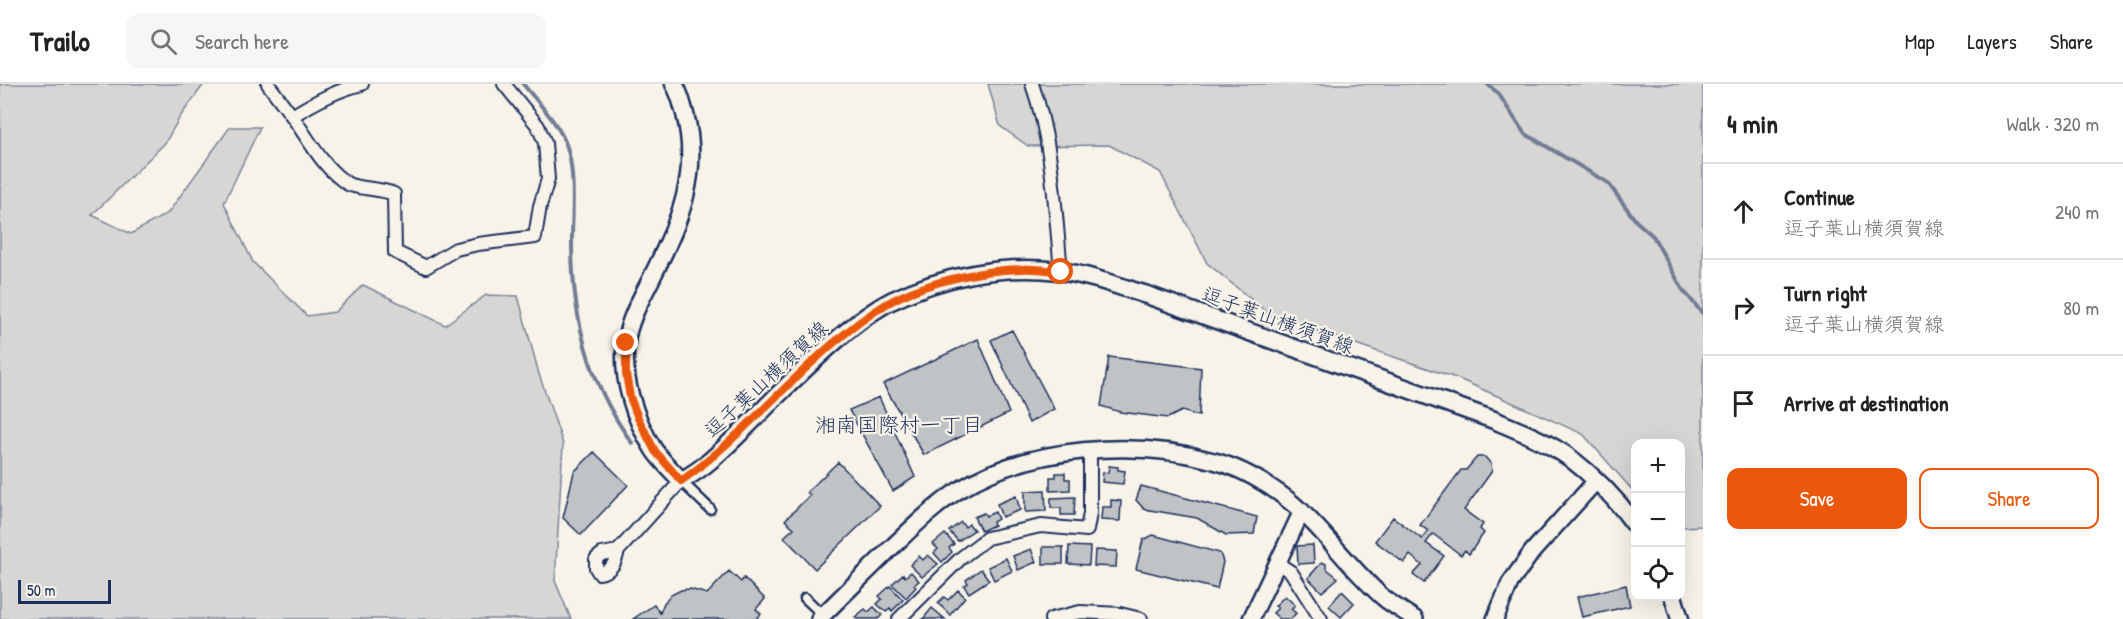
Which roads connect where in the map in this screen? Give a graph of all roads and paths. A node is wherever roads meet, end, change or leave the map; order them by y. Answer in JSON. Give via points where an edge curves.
{"nodes":[{"id":1,"x":268,"y":84,"type":"edge"},
{"id":2,"x":362,"y":84,"type":"edge"},
{"id":3,"x":504,"y":84,"type":"edge"},
{"id":4,"x":675,"y":84,"type":"edge"},
{"id":5,"x":1032,"y":84,"type":"edge"},
{"id":6,"x":292,"y":116,"type":"junction"},
{"id":7,"x":1061,"y":272,"type":"junction"},
{"id":8,"x":1090,"y":451,"type":"junction"},
{"id":9,"x":681,"y":481,"type":"junction"},
{"id":10,"x":1596,"y":481,"type":"junction"},
{"id":11,"x":710,"y":509,"type":"dead end"},
{"id":12,"x":1302,"y":511,"type":"junction"},
{"id":13,"x":1631,"y":520,"type":"edge"},
{"id":14,"x":618,"y":551,"type":"dead end"},
{"id":15,"x":1277,"y":563,"type":"junction"},
{"id":16,"x":805,"y":598,"type":"dead end"},
{"id":17,"x":1674,"y":601,"type":"edge"},
{"id":18,"x":823,"y":618,"type":"edge"},
{"id":19,"x":899,"y":619,"type":"edge"},
{"id":20,"x":1051,"y":619,"type":"edge"},
{"id":21,"x":1141,"y":619,"type":"edge"},
{"id":22,"x":1251,"y":619,"type":"edge"},
{"id":23,"x":1321,"y":619,"type":"edge"},
{"id":24,"x":1415,"y":619,"type":"edge"},
{"id":25,"x":1495,"y":619,"type":"edge"},
{"id":26,"x":1680,"y":619,"type":"edge"}],
"edges":[{"from":1,"to":6,"type":"street"},
{"from":2,"to":6,"type":"street","via":[[316,101]]},
{"from":3,"to":6,"type":"street","via":[[538,126],[545,143],[548,179],[535,237],[456,249],[426,267],[395,252],[394,194],[350,185],[332,171]]},
{"from":4,"to":9,"type":"main road","via":[[689,129],[692,159],[688,191],[666,250],[631,322],[626,354],[630,397],[638,418],[655,451]]},
{"from":5,"to":7,"type":"street","via":[[1049,158]]},
{"from":7,"to":9,"type":"main road","name":"逗子葉山横須賀線","via":[[1021,268],[973,274],[890,302],[846,332],[710,461]]},
{"from":7,"to":10,"type":"main road","name":"逗子葉山横須賀線","via":[[1147,295],[1494,420],[1570,458]]},
{"from":8,"to":12,"type":"street","via":[[1136,449],[1215,461],[1247,472]]},
{"from":8,"to":18,"type":"street","via":[[1023,463],[961,489],[914,527]]},
{"from":8,"to":19,"type":"street","via":[[1087,530],[1041,526],[987,538]]},
{"from":9,"to":11,"type":"street"},
{"from":9,"to":14,"type":"street"},
{"from":10,"to":13,"type":"main road","name":"逗子葉山横須賀線"},
{"from":10,"to":25,"type":"street","via":[[1509,583]]},
{"from":12,"to":15,"type":"street"},
{"from":12,"to":24,"type":"street","via":[[1385,598]]},
{"from":15,"to":22,"type":"street"},
{"from":15,"to":23,"type":"street","via":[[1291,572]]},
{"from":16,"to":18,"type":"street"},
{"from":17,"to":26,"type":"main road"},
{"from":20,"to":21,"type":"street","via":[[1080,612]]}]}
